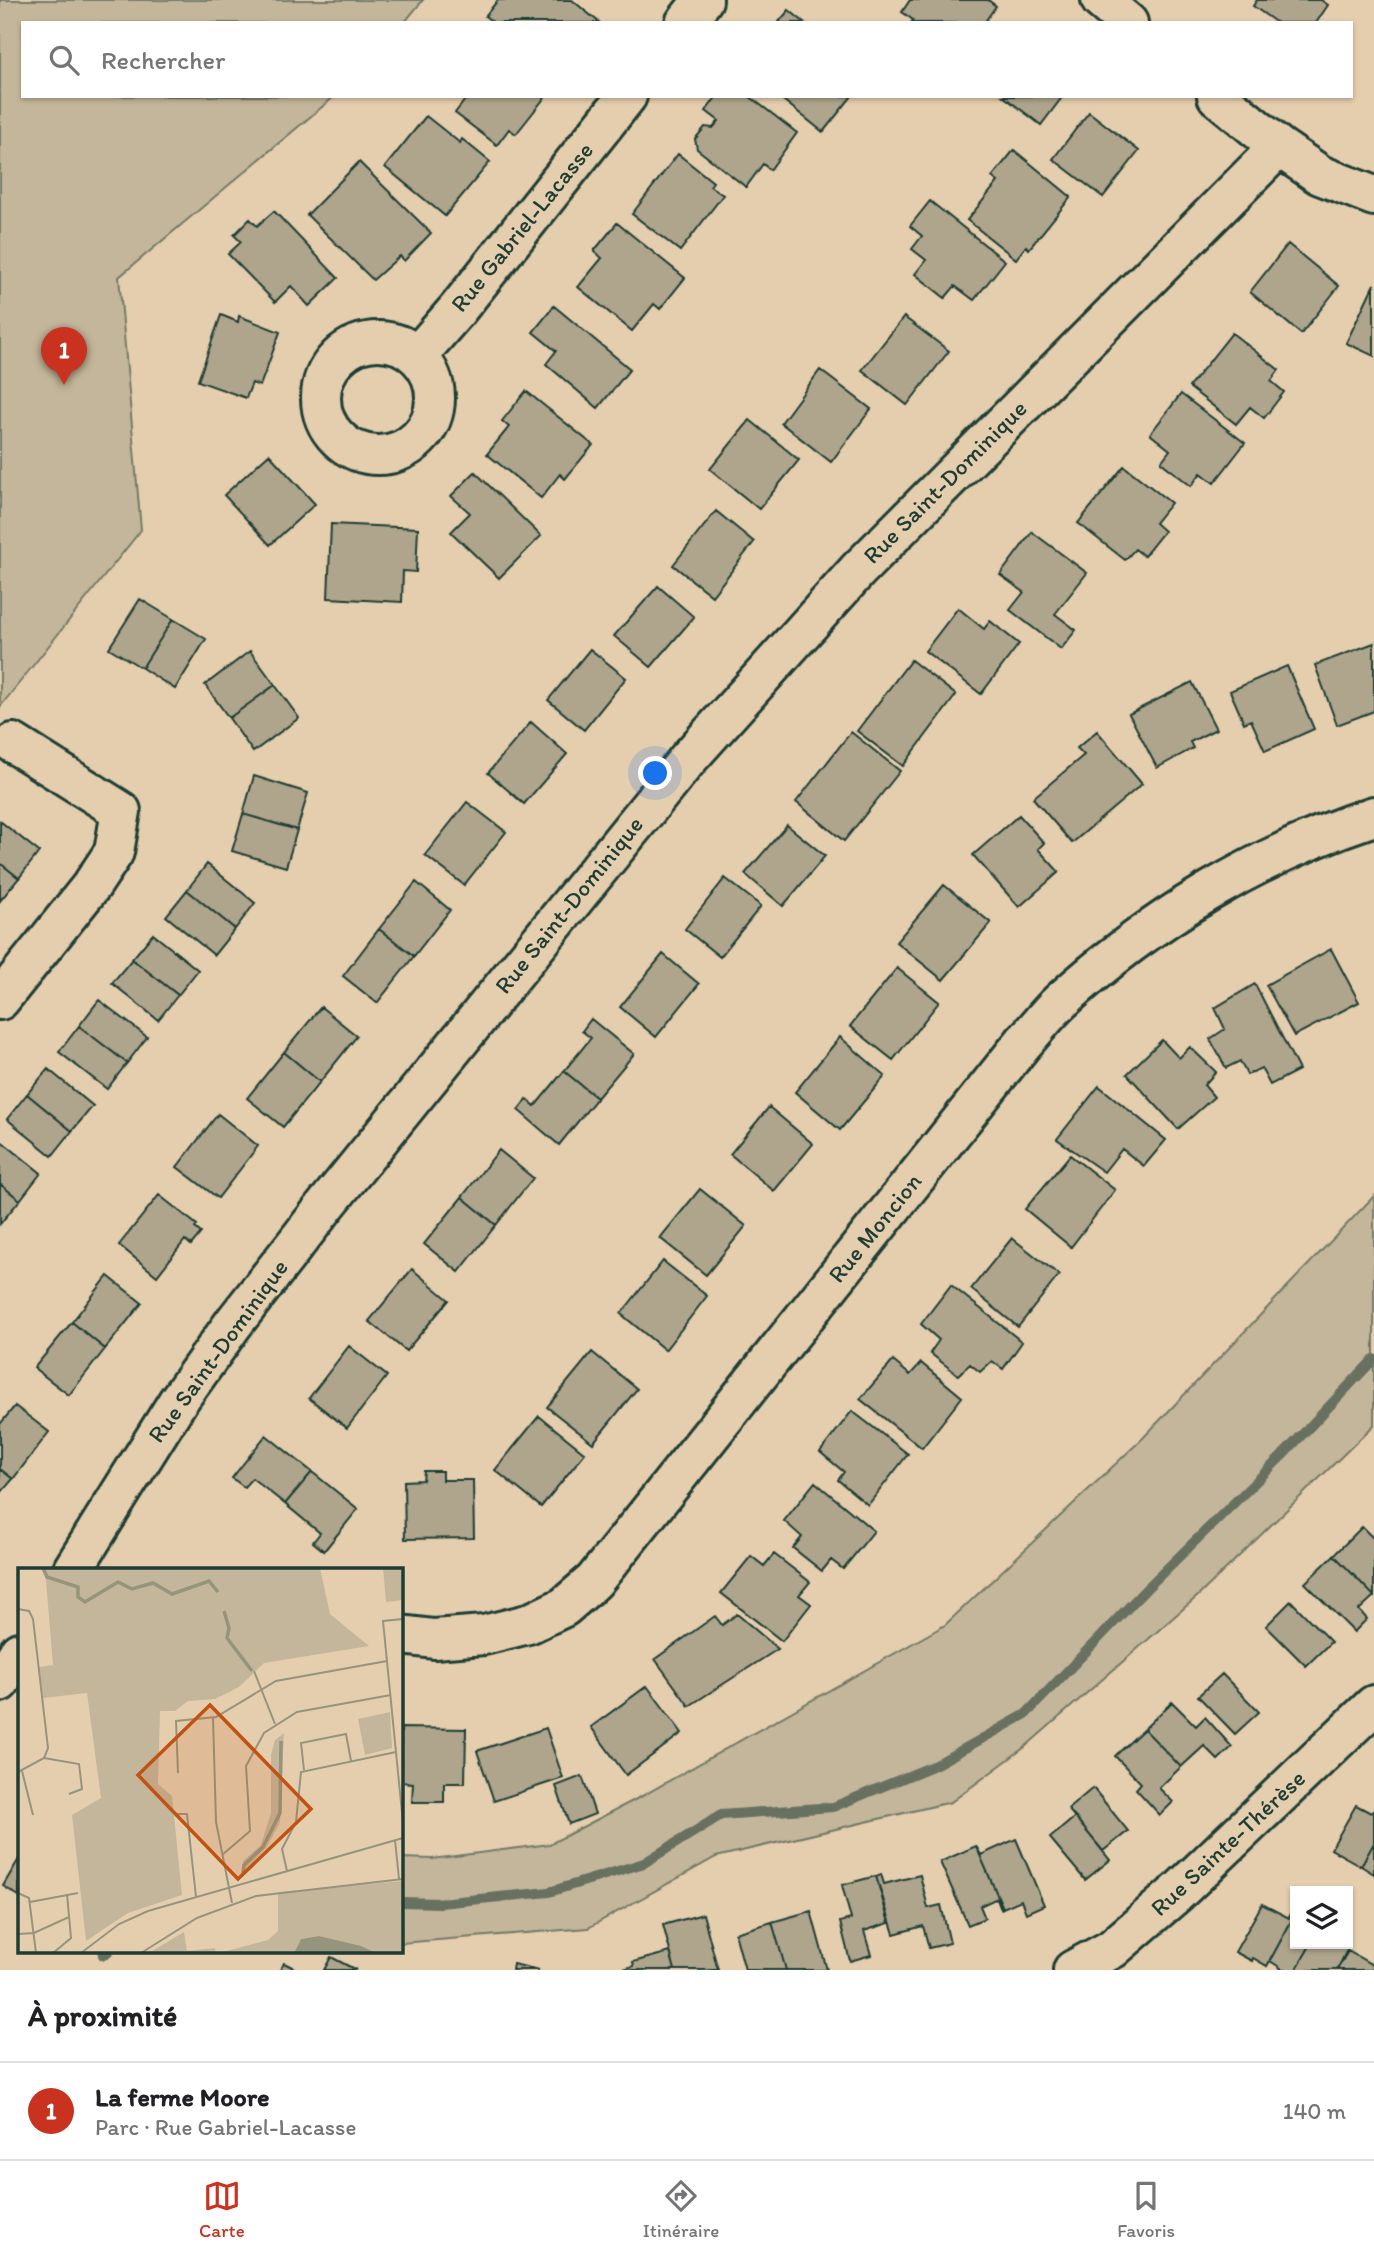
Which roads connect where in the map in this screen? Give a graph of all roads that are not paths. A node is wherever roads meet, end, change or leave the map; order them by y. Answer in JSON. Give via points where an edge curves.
{"nodes":[{"id":1,"x":703,"y":0,"type":"edge"},
{"id":2,"x":1101,"y":0,"type":"edge"},
{"id":3,"x":687,"y":21,"type":"edge"},
{"id":4,"x":1126,"y":21,"type":"edge"},
{"id":5,"x":624,"y":98,"type":"edge"},
{"id":6,"x":1219,"y":98,"type":"edge"},
{"id":7,"x":1279,"y":147,"type":"junction"},
{"id":8,"x":1374,"y":196,"type":"edge"},
{"id":9,"x":416,"y":356,"type":"dead end"},
{"id":10,"x":13,"y":743,"type":"dead end"},
{"id":11,"x":1374,"y":816,"type":"edge"},
{"id":12,"x":0,"y":1000,"type":"edge"},
{"id":13,"x":74,"y":1568,"type":"edge"},
{"id":14,"x":402,"y":1635,"type":"edge"},
{"id":15,"x":18,"y":1654,"type":"edge"},
{"id":16,"x":0,"y":1682,"type":"edge"},
{"id":17,"x":1374,"y":1705,"type":"edge"},
{"id":18,"x":1073,"y":1970,"type":"edge"}],
"edges":[{"from":1,"to":3,"type":"street"},
{"from":2,"to":4,"type":"street"},
{"from":5,"to":9,"type":"street","name":"Rue Gabriel-Lacasse"},
{"from":6,"to":7,"type":"street"},
{"from":7,"to":8,"type":"street","via":[[1320,175]]},
{"from":7,"to":13,"type":"street","name":"Rue Saint-Dominique","via":[[858,570],[688,759],[233,1324],[178,1401]]},
{"from":10,"to":12,"type":"street","via":[[121,811],[114,852]]},
{"from":11,"to":14,"type":"street","name":"Rue Moncion","via":[[1282,853],[1216,888],[1150,929],[1058,1004],[594,1581],[564,1607],[527,1624],[484,1635],[434,1639]]},
{"from":15,"to":16,"type":"street"},
{"from":17,"to":18,"type":"street","name":"Rue Sainte-Thérèse","via":[[1178,1892],[1112,1949]]}]}
